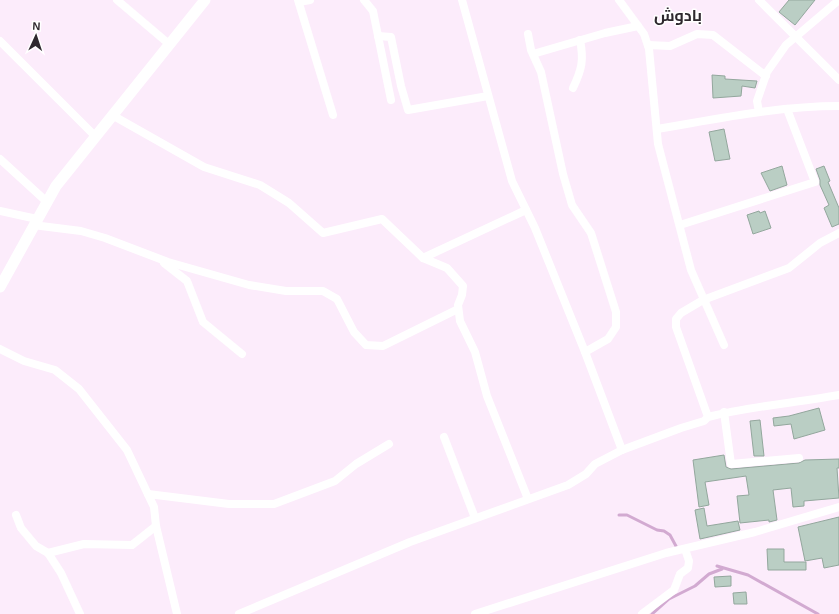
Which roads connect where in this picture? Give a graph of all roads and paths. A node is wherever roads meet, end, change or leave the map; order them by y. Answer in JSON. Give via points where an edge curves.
{"nodes":[{"id":1,"x":117,"y":0,"type":"edge"},
{"id":2,"x":205,"y":0,"type":"edge"},
{"id":3,"x":310,"y":0,"type":"edge"},
{"id":4,"x":364,"y":0,"type":"edge"},
{"id":5,"x":462,"y":0,"type":"edge"},
{"id":6,"x":619,"y":0,"type":"edge"},
{"id":7,"x":759,"y":0,"type":"edge"},
{"id":8,"x":838,"y":0,"type":"edge"},
{"id":9,"x":298,"y":1,"type":"edge"},
{"id":10,"x":638,"y":26,"type":"junction"},
{"id":11,"x":528,"y":34,"type":"dead end"},
{"id":12,"x":378,"y":36,"type":"junction"},
{"id":13,"x":796,"y":37,"type":"junction"},
{"id":14,"x":580,"y":40,"type":"junction"},
{"id":15,"x":0,"y":41,"type":"edge"},
{"id":16,"x":169,"y":44,"type":"junction"},
{"id":17,"x":648,"y":45,"type":"junction"},
{"id":18,"x":533,"y":54,"type":"junction"},
{"id":19,"x":766,"y":76,"type":"junction"},
{"id":20,"x":839,"y":80,"type":"edge"},
{"id":21,"x":573,"y":88,"type":"dead end"},
{"id":22,"x":488,"y":96,"type":"junction"},
{"id":23,"x":391,"y":100,"type":"dead end"},
{"id":24,"x":839,"y":106,"type":"edge"},
{"id":25,"x":787,"y":109,"type":"junction"},
{"id":26,"x":759,"y":112,"type":"junction"},
{"id":27,"x":112,"y":115,"type":"junction"},
{"id":28,"x":333,"y":115,"type":"dead end"},
{"id":29,"x":657,"y":129,"type":"junction"},
{"id":30,"x":95,"y":136,"type":"junction"},
{"id":31,"x":0,"y":160,"type":"edge"},
{"id":32,"x":47,"y":202,"type":"junction"},
{"id":33,"x":526,"y":210,"type":"junction"},
{"id":34,"x":0,"y":211,"type":"edge"},
{"id":35,"x":35,"y":222,"type":"junction"},
{"id":36,"x":680,"y":224,"type":"junction"},
{"id":37,"x":839,"y":233,"type":"edge"},
{"id":38,"x":424,"y":258,"type":"junction"},
{"id":39,"x":160,"y":259,"type":"junction"},
{"id":40,"x":0,"y":287,"type":"edge"},
{"id":41,"x":703,"y":300,"type":"junction"},
{"id":42,"x":458,"y":309,"type":"junction"},
{"id":43,"x":724,"y":345,"type":"dead end"},
{"id":44,"x":0,"y":350,"type":"edge"},
{"id":45,"x":585,"y":352,"type":"junction"},
{"id":46,"x":242,"y":354,"type":"dead end"},
{"id":47,"x":839,"y":395,"type":"edge"},
{"id":48,"x":724,"y":412,"type":"junction"},
{"id":49,"x":708,"y":416,"type":"junction"},
{"id":50,"x":444,"y":438,"type":"dead end"},
{"id":51,"x":389,"y":444,"type":"dead end"},
{"id":52,"x":622,"y":450,"type":"junction"},
{"id":53,"x":800,"y":458,"type":"dead end"},
{"id":54,"x":148,"y":494,"type":"junction"},
{"id":55,"x":528,"y":499,"type":"junction"},
{"id":56,"x":839,"y":507,"type":"edge"},
{"id":57,"x":16,"y":515,"type":"dead end"},
{"id":58,"x":475,"y":518,"type":"junction"},
{"id":59,"x":156,"y":526,"type":"junction"},
{"id":60,"x":685,"y":549,"type":"junction"},
{"id":61,"x":48,"y":553,"type":"junction"},
{"id":62,"x":80,"y":614,"type":"edge"},
{"id":63,"x":177,"y":614,"type":"edge"},
{"id":64,"x":239,"y":614,"type":"edge"},
{"id":65,"x":475,"y":614,"type":"edge"},
{"id":66,"x":642,"y":614,"type":"edge"}],
"edges":[{"from":1,"to":16,"type":"street"},
{"from":2,"to":16,"type":"street"},
{"from":3,"to":9,"type":"street"},
{"from":4,"to":12,"type":"street","via":[[373,11]]},
{"from":5,"to":22,"type":"street"},
{"from":6,"to":10,"type":"street"},
{"from":7,"to":13,"type":"street"},
{"from":8,"to":13,"type":"street"},
{"from":9,"to":28,"type":"street"},
{"from":10,"to":14,"type":"street"},
{"from":10,"to":17,"type":"street"},
{"from":11,"to":18,"type":"street"},
{"from":12,"to":22,"type":"street","via":[[391,37],[408,110]]},
{"from":12,"to":23,"type":"street"},
{"from":13,"to":19,"type":"street","via":[[786,45]]},
{"from":13,"to":20,"type":"street"},
{"from":14,"to":18,"type":"street"},
{"from":14,"to":21,"type":"street","via":[[583,53],[582,69]]},
{"from":15,"to":30,"type":"street"},
{"from":16,"to":27,"type":"street"},
{"from":17,"to":19,"type":"street","via":[[670,46],[697,34],[713,35]]},
{"from":17,"to":29,"type":"street"},
{"from":18,"to":45,"type":"street","via":[[541,72],[572,205],[591,233],[616,312],[616,327],[608,339]]},
{"from":19,"to":26,"type":"street","via":[[757,100]]},
{"from":22,"to":33,"type":"street","via":[[512,181]]},
{"from":24,"to":25,"type":"street"},
{"from":25,"to":26,"type":"street"},
{"from":25,"to":36,"type":"street","via":[[815,182]]},
{"from":26,"to":29,"type":"street"},
{"from":27,"to":30,"type":"street"},
{"from":27,"to":38,"type":"street","via":[[204,167],[260,185],[290,203],[323,233],[382,219]]},
{"from":29,"to":36,"type":"street","via":[[658,144]]},
{"from":30,"to":32,"type":"street","via":[[56,186]]},
{"from":31,"to":32,"type":"street"},
{"from":32,"to":35,"type":"street"},
{"from":33,"to":38,"type":"street"},
{"from":33,"to":45,"type":"street"},
{"from":34,"to":35,"type":"street"},
{"from":35,"to":39,"type":"street","via":[[105,238]]},
{"from":35,"to":40,"type":"street"},
{"from":36,"to":41,"type":"street"},
{"from":37,"to":41,"type":"street","via":[[820,243],[789,268]]},
{"from":38,"to":42,"type":"street","via":[[447,268],[463,286]]},
{"from":39,"to":42,"type":"street","via":[[249,285],[286,291],[322,291],[337,299],[354,332],[366,345],[383,346]]},
{"from":39,"to":46,"type":"street","via":[[187,282],[202,322]]},
{"from":41,"to":43,"type":"street"},
{"from":41,"to":49,"type":"street","via":[[681,313],[676,319],[676,327]]},
{"from":42,"to":55,"type":"street","via":[[460,321],[475,352],[487,396]]},
{"from":44,"to":54,"type":"street","via":[[24,361],[55,370],[79,388],[127,450]]},
{"from":45,"to":52,"type":"street"},
{"from":47,"to":48,"type":"street"},
{"from":48,"to":49,"type":"street"},
{"from":48,"to":53,"type":"street","via":[[731,464]]},
{"from":49,"to":52,"type":"street","via":[[704,421]]},
{"from":50,"to":58,"type":"street"},
{"from":51,"to":54,"type":"street","via":[[356,464],[335,481],[274,504],[229,504]]},
{"from":52,"to":55,"type":"street","via":[[596,464],[568,485]]},
{"from":54,"to":59,"type":"street","via":[[154,507]]},
{"from":55,"to":58,"type":"street"},
{"from":56,"to":60,"type":"street","via":[[755,532]]},
{"from":57,"to":61,"type":"street","via":[[21,528],[36,546]]},
{"from":58,"to":64,"type":"street","via":[[410,542]]},
{"from":59,"to":61,"type":"street","via":[[132,545],[84,544]]},
{"from":59,"to":63,"type":"street"},
{"from":60,"to":65,"type":"street","via":[[606,570]]},
{"from":60,"to":66,"type":"street","via":[[689,561],[688,568],[680,574],[674,590]]},
{"from":61,"to":62,"type":"street","via":[[61,573]]}]}
